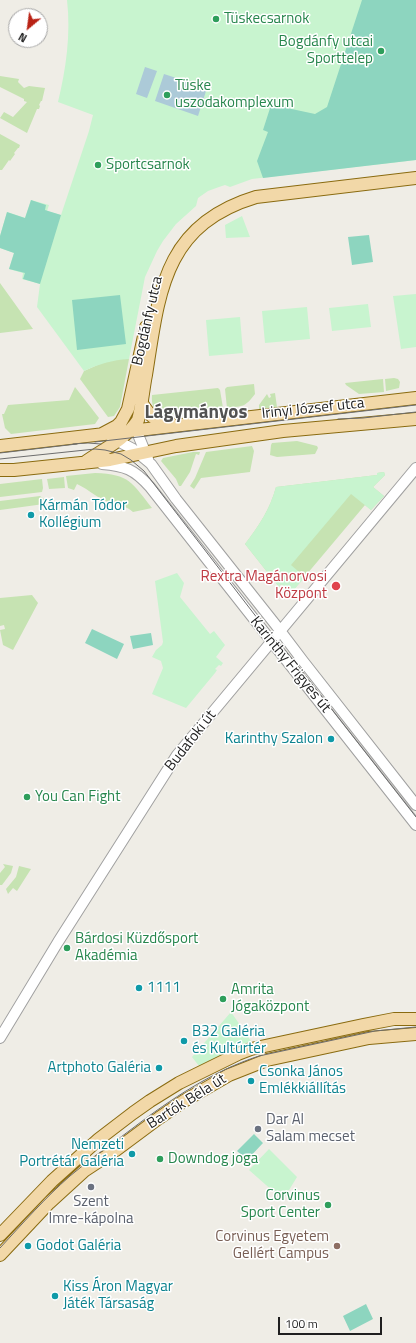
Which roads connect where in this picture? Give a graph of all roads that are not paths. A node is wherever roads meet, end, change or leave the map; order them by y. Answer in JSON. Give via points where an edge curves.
{"nodes":[{"id":1,"x":415,"y":174,"type":"edge"},
{"id":2,"x":142,"y":368,"type":"junction"},
{"id":3,"x":416,"y":398,"type":"edge"},
{"id":4,"x":141,"y":402,"type":"junction"},
{"id":5,"x":416,"y":419,"type":"edge"},
{"id":6,"x":178,"y":425,"type":"junction"},
{"id":7,"x":135,"y":427,"type":"junction"},
{"id":8,"x":102,"y":434,"type":"junction"},
{"id":9,"x":119,"y":441,"type":"junction"},
{"id":10,"x":0,"y":446,"type":"edge"},
{"id":11,"x":142,"y":454,"type":"junction"},
{"id":12,"x":84,"y":463,"type":"junction"},
{"id":13,"x":416,"y":468,"type":"edge"},
{"id":14,"x":0,"y":470,"type":"edge"},
{"id":15,"x":281,"y":631,"type":"junction"},
{"id":16,"x":271,"y":642,"type":"junction"},
{"id":17,"x":416,"y":805,"type":"edge"},
{"id":18,"x":416,"y":825,"type":"edge"},
{"id":19,"x":416,"y":1019,"type":"edge"},
{"id":20,"x":416,"y":1034,"type":"edge"},
{"id":21,"x":0,"y":1038,"type":"edge"},
{"id":22,"x":238,"y":1054,"type":"junction"},
{"id":23,"x":229,"y":1075,"type":"junction"},
{"id":24,"x":0,"y":1235,"type":"edge"},
{"id":25,"x":0,"y":1255,"type":"edge"}],
"edges":[{"from":1,"to":2,"type":"main road","name":"Bogdánfy utca","via":[[256,197],[228,207],[200,226],[175,256],[164,280]]},
{"from":2,"to":4,"type":"main road","name":"Bogdánfy utca"},
{"from":2,"to":8,"type":"main road","name":"Bogdánfy utca","via":[[125,416],[117,426]]},
{"from":3,"to":6,"type":"main road","name":"Irinyi József utca"},
{"from":4,"to":6,"type":"main road","via":[[150,416],[156,420]]},
{"from":4,"to":7,"type":"main road","name":"Bogdánfy utca"},
{"from":5,"to":11,"type":"main road","name":"Irinyi József utca","via":[[283,431],[207,441]]},
{"from":6,"to":7,"type":"main road","name":"Irinyi József utca"},
{"from":7,"to":8,"type":"main road","name":"Irinyi József utca"},
{"from":7,"to":9,"type":"main road"},
{"from":7,"to":11,"type":"street"},
{"from":8,"to":9,"type":"street","name":"Karinthy Frigyes út"},
{"from":8,"to":10,"type":"main road","name":"Irinyi József utca"},
{"from":9,"to":11,"type":"street","name":"Karinthy Frigyes út"},
{"from":9,"to":12,"type":"main road"},
{"from":11,"to":12,"type":"main road","name":"Irinyi József utca"},
{"from":11,"to":15,"type":"street","name":"Karinthy Frigyes út"},
{"from":12,"to":14,"type":"main road","name":"Irinyi József utca"},
{"from":12,"to":16,"type":"street","name":"Karinthy Frigyes út","via":[[116,465],[139,476],[166,506]]},
{"from":13,"to":15,"type":"street","name":"Budafoki út"},
{"from":15,"to":16,"type":"street","name":"Budafoki út"},
{"from":15,"to":17,"type":"street","name":"Karinthy Frigyes út"},
{"from":16,"to":18,"type":"street","name":"Karinthy Frigyes út"},
{"from":16,"to":21,"type":"street","name":"Budafoki út","via":[[183,747],[58,942]]},
{"from":19,"to":22,"type":"main road","name":"Bartók Béla út","via":[[363,1024]]},
{"from":20,"to":23,"type":"main road","name":"Bartók Béla út","via":[[370,1038],[267,1060]]},
{"from":22,"to":23,"type":"main road","via":[[244,1057],[244,1063]]},
{"from":22,"to":24,"type":"main road","name":"Bartók Béla út","via":[[165,1091],[127,1118],[52,1181]]},
{"from":23,"to":25,"type":"main road","name":"Bartók Béla út","via":[[184,1101],[84,1171]]}]}
